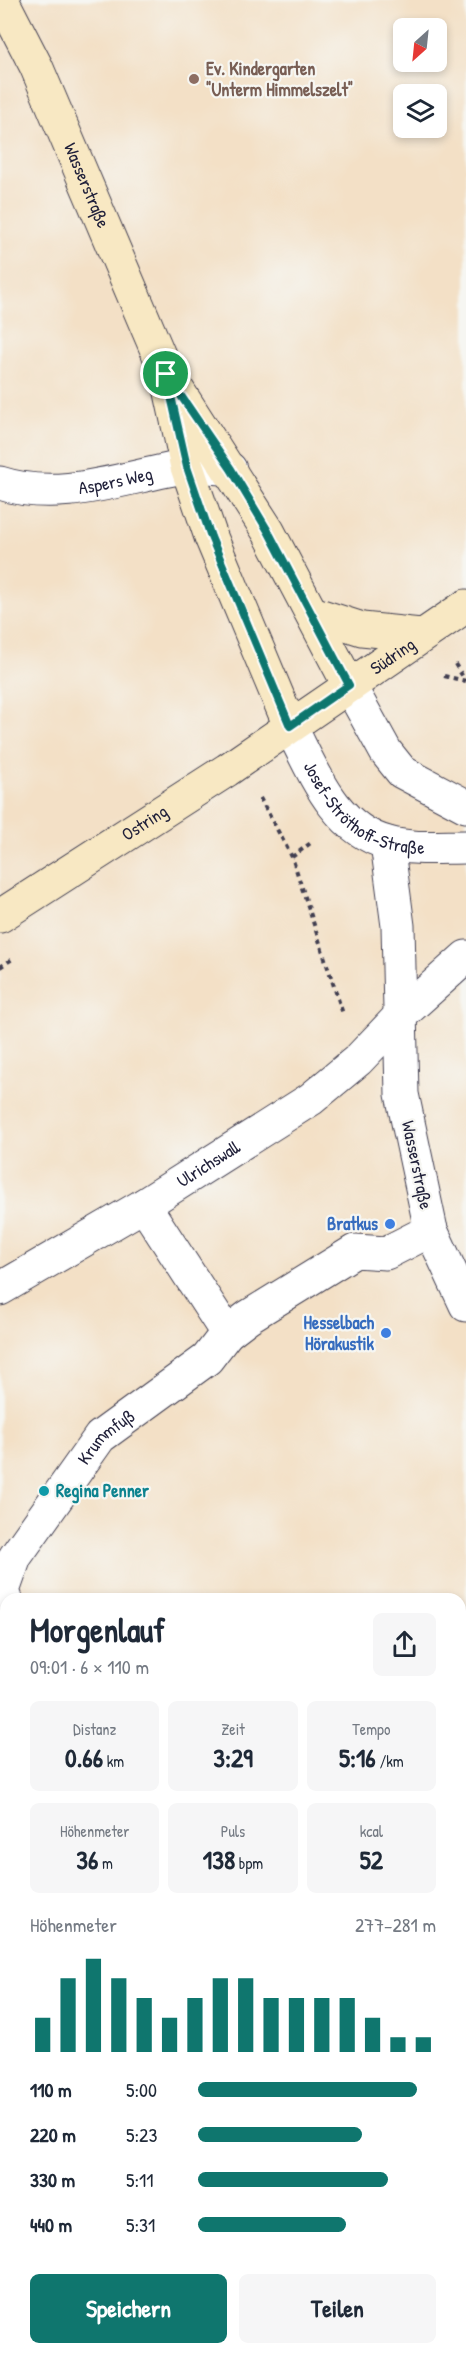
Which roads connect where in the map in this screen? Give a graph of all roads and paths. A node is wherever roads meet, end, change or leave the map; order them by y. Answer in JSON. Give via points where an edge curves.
{"nodes":[{"id":1,"x":2,"y":0,"type":"edge"},
{"id":2,"x":166,"y":374,"type":"junction"},
{"id":3,"x":187,"y":467,"type":"junction"},
{"id":4,"x":231,"y":469,"type":"junction"},
{"id":5,"x":0,"y":483,"type":"edge"},
{"id":6,"x":466,"y":606,"type":"edge"},
{"id":7,"x":312,"y":613,"type":"junction"},
{"id":8,"x":421,"y":635,"type":"junction"},
{"id":9,"x":349,"y":685,"type":"junction"},
{"id":10,"x":290,"y":726,"type":"junction"},
{"id":11,"x":250,"y":803,"type":"dead end"},
{"id":12,"x":466,"y":807,"type":"edge"},
{"id":13,"x":387,"y":843,"type":"junction"},
{"id":14,"x":466,"y":847,"type":"edge"},
{"id":15,"x":0,"y":916,"type":"edge"},
{"id":16,"x":20,"y":954,"type":"dead end"},
{"id":17,"x":466,"y":957,"type":"edge"},
{"id":18,"x":0,"y":967,"type":"edge"},
{"id":19,"x":400,"y":1017,"type":"junction"},
{"id":20,"x":358,"y":1060,"type":"junction"},
{"id":21,"x":144,"y":1205,"type":"junction"},
{"id":22,"x":431,"y":1230,"type":"junction"},
{"id":23,"x":0,"y":1289,"type":"edge"},
{"id":24,"x":466,"y":1305,"type":"edge"},
{"id":25,"x":227,"y":1333,"type":"junction"},
{"id":26,"x":4,"y":1593,"type":"edge"}],
"edges":[{"from":1,"to":2,"type":"main road","name":"Wasserstraße","via":[[36,66]]},
{"from":2,"to":3,"type":"main road","name":"Wasserstraße"},
{"from":2,"to":4,"type":"main road","name":"Wasserstraße"},
{"from":3,"to":4,"type":"street","name":"Aspers Weg"},
{"from":3,"to":5,"type":"street","name":"Aspers Weg","via":[[76,490],[15,488]]},
{"from":3,"to":10,"type":"main road","name":"Wasserstraße","via":[[211,537]]},
{"from":4,"to":7,"type":"main road","name":"Wasserstraße"},
{"from":6,"to":8,"type":"main road","name":"Südring"},
{"from":7,"to":8,"type":"main road","via":[[362,629]]},
{"from":7,"to":9,"type":"main road","name":"Wasserstraße"},
{"from":8,"to":9,"type":"main road","name":"Südring"},
{"from":9,"to":10,"type":"main road","name":"Südring"},
{"from":9,"to":12,"type":"street","via":[[386,752],[402,771]]},
{"from":10,"to":13,"type":"street","name":"Josef-Ströthoff-Straße","via":[[325,794],[365,833]]},
{"from":10,"to":15,"type":"main road","name":"Ostring"},
{"from":11,"to":20,"type":"path","via":[[259,796],[292,857]]},
{"from":13,"to":14,"type":"street","name":"Josef-Ströthoff-Straße"},
{"from":13,"to":19,"type":"street","name":"Wasserstraße","via":[[398,926]]},
{"from":16,"to":18,"type":"path"},
{"from":17,"to":19,"type":"street"},
{"from":19,"to":20,"type":"street","name":"Ulrichswall"},
{"from":19,"to":22,"type":"street","name":"Wasserstraße","via":[[402,1094]]},
{"from":20,"to":21,"type":"street","name":"Ulrichswall","via":[[311,1099]]},
{"from":21,"to":23,"type":"street","name":"Ulrichswall"},
{"from":21,"to":25,"type":"street"},
{"from":22,"to":24,"type":"street","name":"Wasserstraße"},
{"from":22,"to":25,"type":"street","name":"Krummfuß","via":[[386,1253],[355,1251]]},
{"from":25,"to":26,"type":"street","name":"Krummfuß","via":[[207,1359],[100,1437],[15,1557]]}]}
